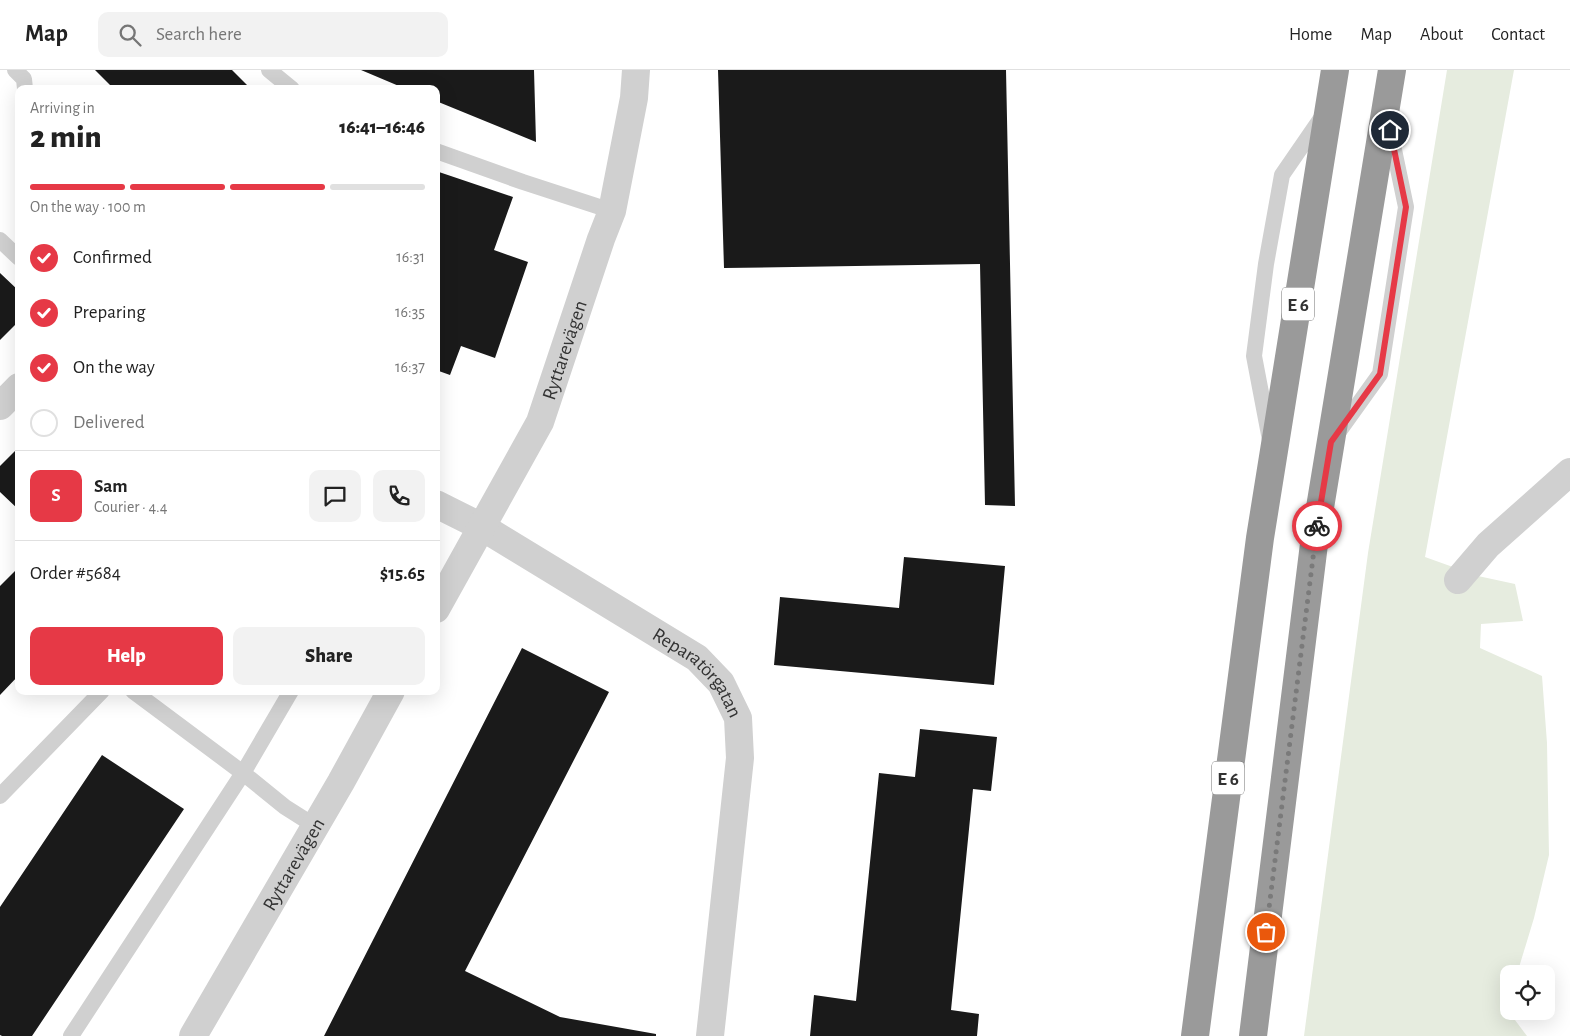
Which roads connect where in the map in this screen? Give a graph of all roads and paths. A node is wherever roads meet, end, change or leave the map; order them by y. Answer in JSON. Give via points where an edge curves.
{"nodes":[{"id":1,"x":14,"y":70,"type":"edge"},
{"id":2,"x":269,"y":70,"type":"edge"},
{"id":3,"x":636,"y":70,"type":"edge"},
{"id":4,"x":1335,"y":70,"type":"edge"},
{"id":5,"x":1392,"y":70,"type":"edge"},
{"id":6,"x":25,"y":85,"type":"edge"},
{"id":7,"x":287,"y":85,"type":"edge"},
{"id":8,"x":1330,"y":106,"type":"junction"},
{"id":9,"x":1385,"y":111,"type":"junction"},
{"id":10,"x":440,"y":152,"type":"edge"},
{"id":11,"x":612,"y":210,"type":"junction"},
{"id":12,"x":0,"y":240,"type":"edge"},
{"id":13,"x":15,"y":254,"type":"edge"},
{"id":14,"x":15,"y":391,"type":"edge"},
{"id":15,"x":0,"y":406,"type":"edge"},
{"id":16,"x":1331,"y":442,"type":"junction"},
{"id":17,"x":1273,"y":457,"type":"junction"},
{"id":18,"x":1570,"y":472,"type":"edge"},
{"id":19,"x":440,"y":506,"type":"edge"},
{"id":20,"x":482,"y":528,"type":"junction"},
{"id":21,"x":1458,"y":580,"type":"dead end"},
{"id":22,"x":440,"y":602,"type":"edge"},
{"id":23,"x":98,"y":695,"type":"edge"},
{"id":24,"x":138,"y":695,"type":"edge"},
{"id":25,"x":289,"y":695,"type":"edge"},
{"id":26,"x":389,"y":695,"type":"edge"},
{"id":27,"x":243,"y":772,"type":"junction"},
{"id":28,"x":0,"y":796,"type":"edge"},
{"id":29,"x":315,"y":826,"type":"junction"},
{"id":30,"x":71,"y":1036,"type":"edge"},
{"id":31,"x":193,"y":1036,"type":"edge"},
{"id":32,"x":710,"y":1036,"type":"edge"},
{"id":33,"x":1194,"y":1036,"type":"edge"},
{"id":34,"x":1253,"y":1036,"type":"edge"}],
"edges":[{"from":1,"to":6,"type":"lane"},
{"from":2,"to":7,"type":"lane"},
{"from":3,"to":11,"type":"street","name":"Ryttarevägen","via":[[634,98]]},
{"from":4,"to":8,"type":"highway","number":"E 6"},
{"from":5,"to":9,"type":"highway"},
{"from":8,"to":17,"type":"highway","number":"E 6"},
{"from":8,"to":17,"type":"lane","via":[[1282,175],[1266,264],[1254,356]]},
{"from":9,"to":16,"type":"highway"},
{"from":9,"to":16,"type":"lane","via":[[1406,207],[1380,374]]},
{"from":10,"to":11,"type":"lane"},
{"from":11,"to":20,"type":"street","name":"Ryttarevägen","via":[[540,422]]},
{"from":12,"to":13,"type":"lane"},
{"from":14,"to":15,"type":"street"},
{"from":16,"to":34,"type":"highway","via":[[1314,544]]},
{"from":17,"to":33,"type":"highway","number":"E 6"},
{"from":18,"to":21,"type":"street","via":[[1488,545]]},
{"from":19,"to":20,"type":"street","name":"Reparatörgatan"},
{"from":20,"to":22,"type":"street","name":"Ryttarevägen"},
{"from":20,"to":32,"type":"street","name":"Reparatörgatan","via":[[697,658],[721,683],[738,718],[740,758]]},
{"from":23,"to":28,"type":"lane"},
{"from":24,"to":27,"type":"lane"},
{"from":25,"to":27,"type":"lane"},
{"from":26,"to":29,"type":"street","name":"Ryttarevägen"},
{"from":27,"to":29,"type":"lane","via":[[285,807]]},
{"from":27,"to":30,"type":"lane"},
{"from":29,"to":31,"type":"street","name":"Ryttarevägen"}]}
